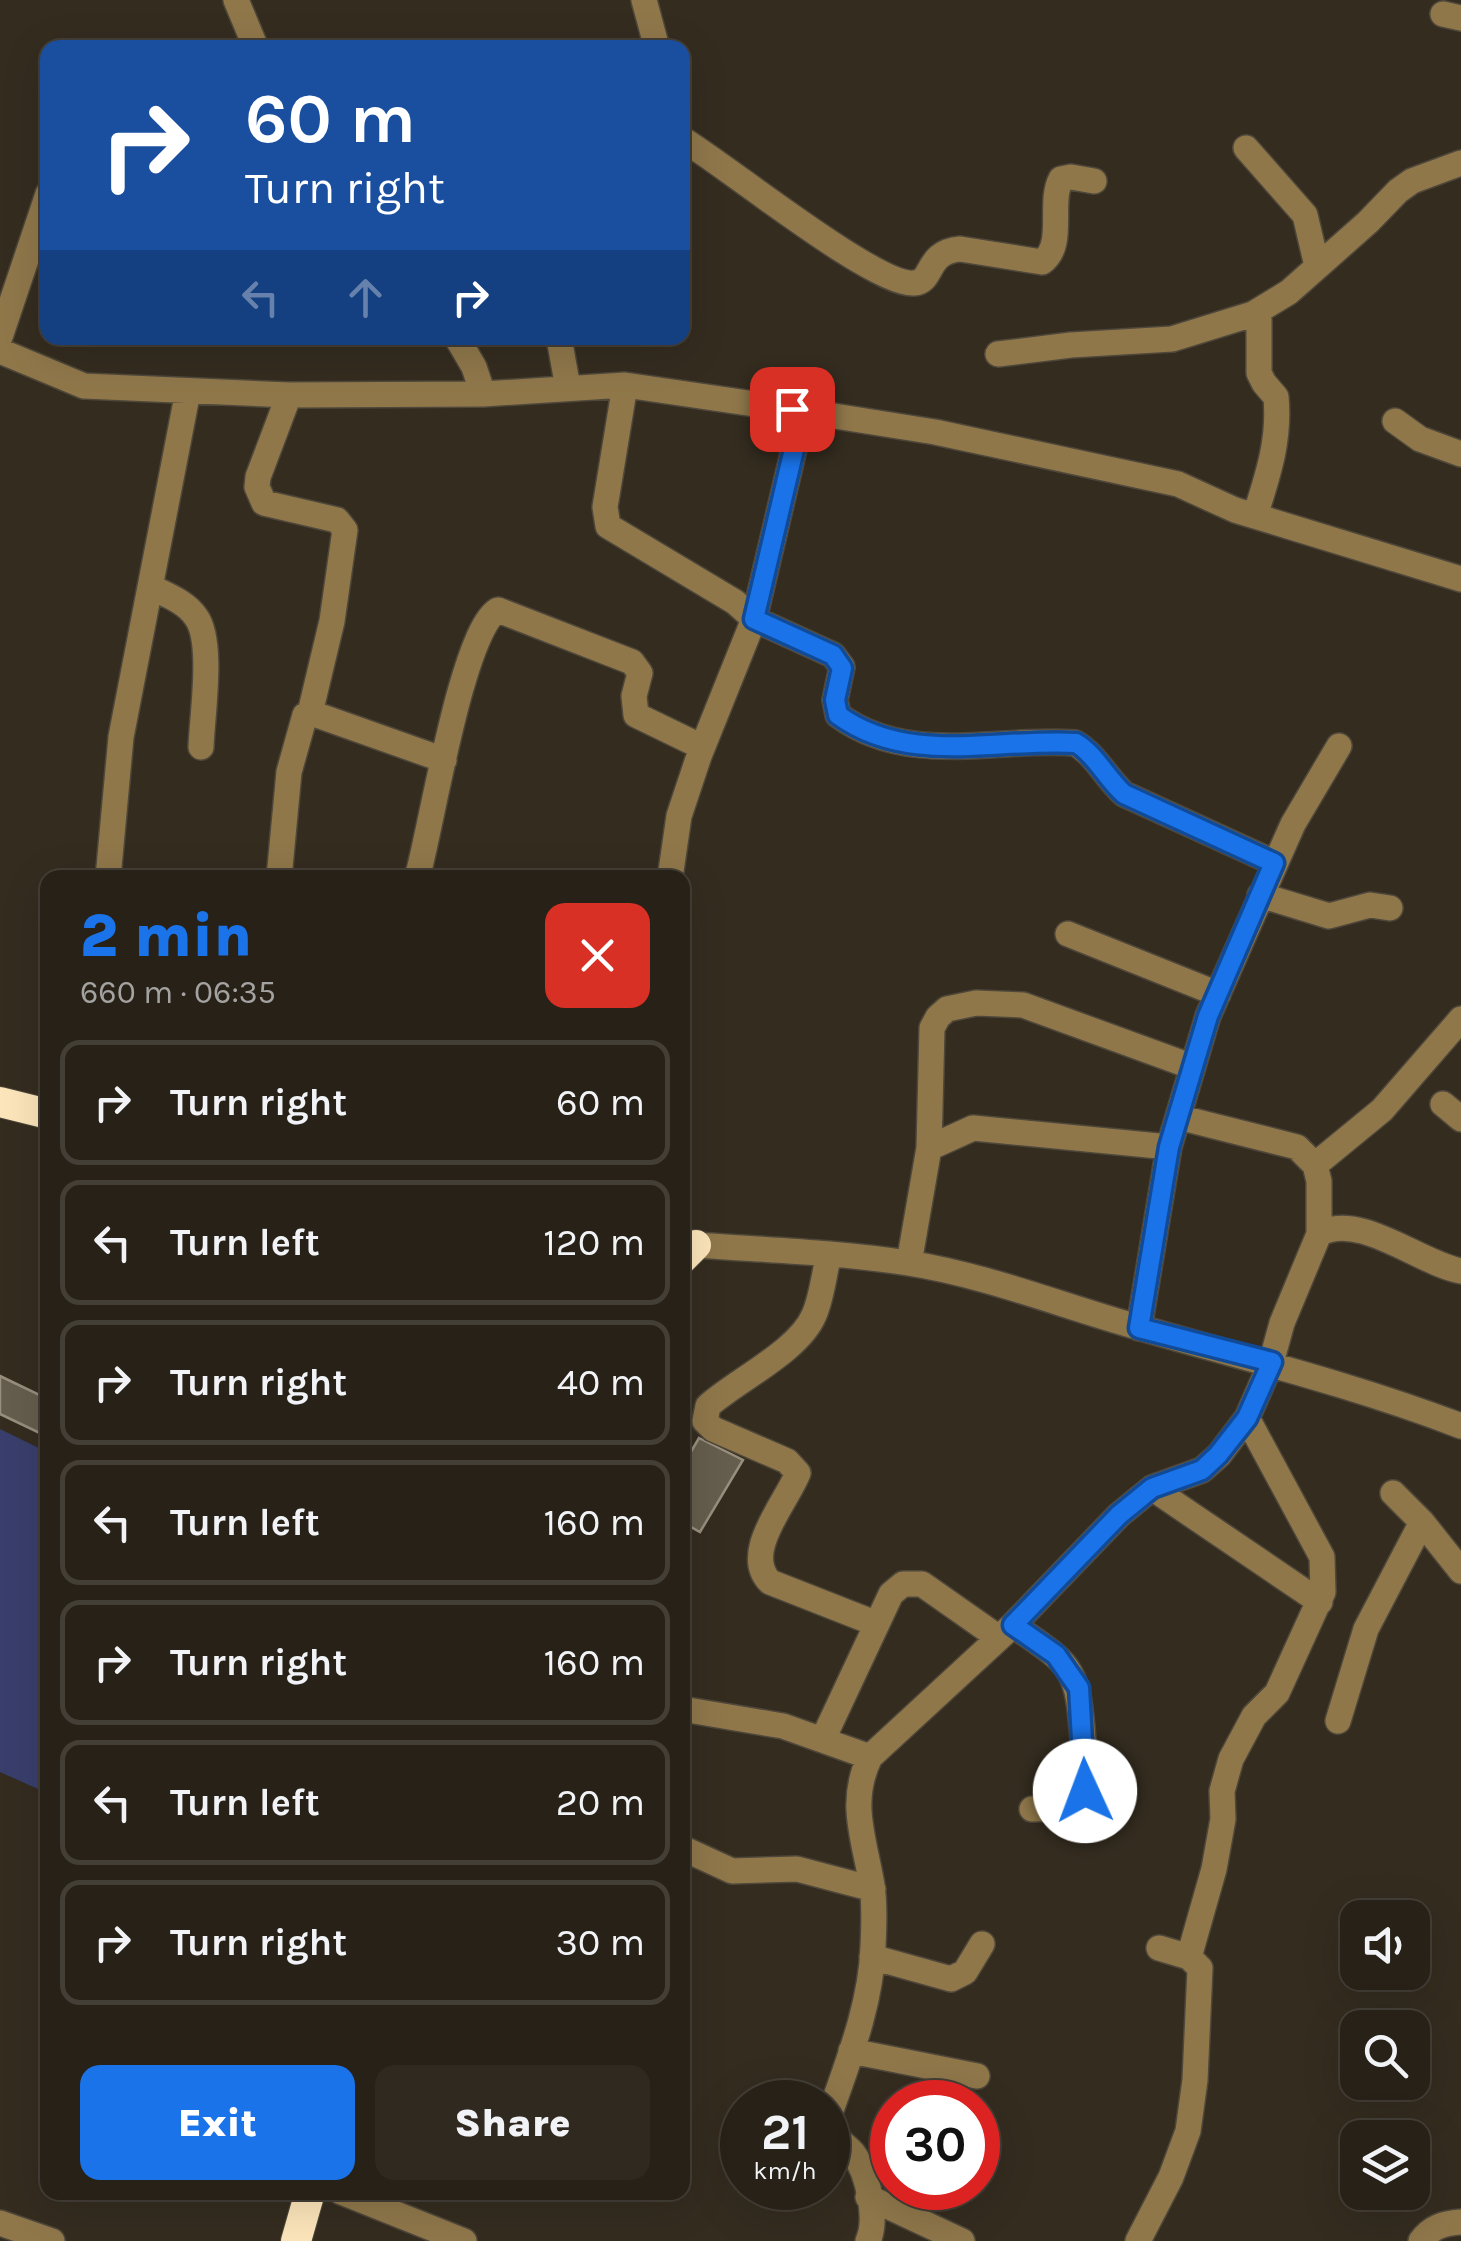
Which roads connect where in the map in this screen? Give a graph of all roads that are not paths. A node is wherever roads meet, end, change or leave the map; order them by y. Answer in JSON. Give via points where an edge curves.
{"nodes":[{"id":1,"x":235,"y":0,"type":"edge"},
{"id":2,"x":644,"y":0,"type":"edge"},
{"id":3,"x":252,"y":40,"type":"edge"},
{"id":4,"x":655,"y":40,"type":"edge"},
{"id":5,"x":690,"y":145,"type":"edge"},
{"id":6,"x":1246,"y":148,"type":"dead end"},
{"id":7,"x":1461,"y":163,"type":"edge"},
{"id":8,"x":1094,"y":181,"type":"dead end"},
{"id":9,"x":40,"y":218,"type":"edge"},
{"id":10,"x":1317,"y":266,"type":"junction"},
{"id":11,"x":1260,"y":312,"type":"junction"},
{"id":12,"x":0,"y":337,"type":"edge"},
{"id":13,"x":460,"y":345,"type":"edge"},
{"id":14,"x":560,"y":345,"type":"edge"},
{"id":15,"x":0,"y":351,"type":"edge"},
{"id":16,"x":998,"y":354,"type":"dead end"},
{"id":17,"x":625,"y":384,"type":"junction"},
{"id":18,"x":568,"y":388,"type":"junction"},
{"id":19,"x":188,"y":391,"type":"junction"},
{"id":20,"x":482,"y":394,"type":"junction"},
{"id":21,"x":289,"y":395,"type":"junction"},
{"id":22,"x":803,"y":411,"type":"junction"},
{"id":23,"x":1394,"y":421,"type":"dead end"},
{"id":24,"x":1461,"y":454,"type":"edge"},
{"id":25,"x":1255,"y":516,"type":"junction"},
{"id":26,"x":1461,"y":580,"type":"edge"},
{"id":27,"x":151,"y":587,"type":"junction"},
{"id":28,"x":754,"y":619,"type":"junction"},
{"id":29,"x":310,"y":713,"type":"junction"},
{"id":30,"x":1339,"y":746,"type":"dead end"},
{"id":31,"x":702,"y":747,"type":"junction"},
{"id":32,"x":201,"y":748,"type":"dead end"},
{"id":33,"x":444,"y":760,"type":"junction"},
{"id":34,"x":1274,"y":863,"type":"junction"},
{"id":35,"x":109,"y":870,"type":"edge"},
{"id":36,"x":280,"y":870,"type":"edge"},
{"id":37,"x":419,"y":870,"type":"edge"},
{"id":38,"x":671,"y":870,"type":"edge"},
{"id":39,"x":1260,"y":895,"type":"junction"},
{"id":40,"x":1390,"y":908,"type":"dead end"},
{"id":41,"x":1068,"y":934,"type":"dead end"},
{"id":42,"x":1218,"y":994,"type":"junction"},
{"id":43,"x":1461,"y":1020,"type":"edge"},
{"id":44,"x":1193,"y":1067,"type":"junction"},
{"id":45,"x":0,"y":1102,"type":"edge"},
{"id":46,"x":40,"y":1112,"type":"edge"},
{"id":47,"x":1178,"y":1118,"type":"junction"},
{"id":48,"x":1169,"y":1147,"type":"junction"},
{"id":49,"x":929,"y":1148,"type":"junction"},
{"id":50,"x":1315,"y":1166,"type":"junction"},
{"id":51,"x":1319,"y":1234,"type":"junction"},
{"id":52,"x":690,"y":1249,"type":"edge"},
{"id":53,"x":829,"y":1254,"type":"junction"},
{"id":54,"x":910,"y":1264,"type":"junction"},
{"id":55,"x":1461,"y":1271,"type":"edge"},
{"id":56,"x":1139,"y":1328,"type":"junction"},
{"id":57,"x":1272,"y":1362,"type":"junction"},
{"id":58,"x":1247,"y":1418,"type":"junction"},
{"id":59,"x":1461,"y":1426,"type":"edge"},
{"id":60,"x":1152,"y":1488,"type":"junction"},
{"id":61,"x":1393,"y":1493,"type":"dead end"},
{"id":62,"x":1422,"y":1522,"type":"junction"},
{"id":63,"x":1461,"y":1572,"type":"edge"},
{"id":64,"x":1320,"y":1602,"type":"junction"},
{"id":65,"x":877,"y":1624,"type":"junction"},
{"id":66,"x":1006,"y":1631,"type":"junction"},
{"id":67,"x":690,"y":1710,"type":"edge"},
{"id":68,"x":1338,"y":1722,"type":"dead end"},
{"id":69,"x":823,"y":1739,"type":"junction"},
{"id":70,"x":870,"y":1757,"type":"junction"},
{"id":71,"x":1032,"y":1809,"type":"dead end"},
{"id":72,"x":690,"y":1852,"type":"edge"},
{"id":73,"x":873,"y":1889,"type":"junction"},
{"id":74,"x":982,"y":1944,"type":"dead end"},
{"id":75,"x":1159,"y":1948,"type":"dead end"},
{"id":76,"x":872,"y":1957,"type":"junction"},
{"id":77,"x":1189,"y":1957,"type":"junction"},
{"id":78,"x":852,"y":2051,"type":"junction"},
{"id":79,"x":977,"y":2076,"type":"dead end"},
{"id":80,"x":842,"y":2080,"type":"edge"},
{"id":81,"x":850,"y":2150,"type":"edge"},
{"id":82,"x":868,"y":2197,"type":"junction"},
{"id":83,"x":308,"y":2200,"type":"edge"},
{"id":84,"x":361,"y":2200,"type":"edge"},
{"id":85,"x":0,"y":2222,"type":"edge"},
{"id":86,"x":1461,"y":2222,"type":"edge"},
{"id":87,"x":52,"y":2241,"type":"edge"},
{"id":88,"x":296,"y":2241,"type":"edge"},
{"id":89,"x":464,"y":2241,"type":"edge"},
{"id":90,"x":868,"y":2241,"type":"edge"},
{"id":91,"x":962,"y":2241,"type":"edge"},
{"id":92,"x":1138,"y":2241,"type":"edge"},
{"id":93,"x":1422,"y":2241,"type":"edge"}],
"edges":[{"from":1,"to":3,"type":"street"},
{"from":2,"to":4,"type":"street"},
{"from":5,"to":8,"type":"street","via":[[845,251],[914,284],[948,250],[1042,262],[1053,246],[1061,179]]},
{"from":6,"to":10,"type":"street","via":[[1305,215]]},
{"from":7,"to":10,"type":"street","via":[[1398,191]]},
{"from":9,"to":12,"type":"street"},
{"from":10,"to":11,"type":"street"},
{"from":11,"to":16,"type":"street","via":[[1172,339]]},
{"from":11,"to":25,"type":"street","via":[[1259,373],[1276,396],[1277,431]]},
{"from":13,"to":20,"type":"street"},
{"from":14,"to":18,"type":"street"},
{"from":15,"to":19,"type":"street","via":[[84,386]]},
{"from":17,"to":18,"type":"street"},
{"from":17,"to":22,"type":"street"},
{"from":17,"to":28,"type":"street","via":[[605,507],[608,526]]},
{"from":18,"to":20,"type":"street"},
{"from":19,"to":21,"type":"street"},
{"from":19,"to":27,"type":"street"},
{"from":20,"to":21,"type":"street"},
{"from":21,"to":29,"type":"street","via":[[258,477],[259,496],[337,520],[345,530]]},
{"from":22,"to":25,"type":"street","via":[[1178,484]]},
{"from":22,"to":28,"type":"street"},
{"from":23,"to":24,"type":"street"},
{"from":25,"to":26,"type":"street"},
{"from":27,"to":32,"type":"street","via":[[184,604],[205,633]]},
{"from":27,"to":35,"type":"street","via":[[116,770]]},
{"from":28,"to":31,"type":"street"},
{"from":28,"to":34,"type":"street","via":[[833,655],[842,668],[836,709],[849,723],[904,744],[1076,743],[1124,794]]},
{"from":29,"to":33,"type":"street"},
{"from":29,"to":36,"type":"street","via":[[301,723],[289,772]]},
{"from":30,"to":34,"type":"street"},
{"from":31,"to":33,"type":"street","via":[[639,719],[633,710],[640,673],[632,662],[498,610],[486,620],[458,694]]},
{"from":31,"to":38,"type":"street","via":[[679,816]]},
{"from":33,"to":37,"type":"street"},
{"from":34,"to":39,"type":"street"},
{"from":39,"to":40,"type":"street","via":[[1330,916],[1370,904]]},
{"from":39,"to":42,"type":"street"},
{"from":41,"to":42,"type":"street"},
{"from":42,"to":44,"type":"street"},
{"from":43,"to":50,"type":"street","via":[[1382,1110]]},
{"from":44,"to":47,"type":"street"},
{"from":44,"to":49,"type":"street","via":[[1023,1005],[948,1009],[932,1028]]},
{"from":45,"to":46,"type":"highway"},
{"from":47,"to":48,"type":"street"},
{"from":47,"to":50,"type":"street","via":[[1297,1147]]},
{"from":48,"to":49,"type":"street","via":[[973,1128]]},
{"from":48,"to":56,"type":"street"},
{"from":49,"to":54,"type":"street"},
{"from":50,"to":51,"type":"street"},
{"from":51,"to":55,"type":"street","via":[[1347,1229],[1392,1239],[1427,1262]]},
{"from":51,"to":57,"type":"street"},
{"from":52,"to":53,"type":"street"},
{"from":53,"to":54,"type":"street"},
{"from":53,"to":65,"type":"street","via":[[807,1326],[708,1406],[705,1422],[787,1461],[798,1473],[762,1542],[764,1576]]},
{"from":54,"to":56,"type":"street"},
{"from":56,"to":57,"type":"street"},
{"from":57,"to":58,"type":"street"},
{"from":57,"to":59,"type":"street"},
{"from":58,"to":60,"type":"street","via":[[1202,1470]]},
{"from":58,"to":64,"type":"street","via":[[1322,1557]]},
{"from":60,"to":64,"type":"street"},
{"from":60,"to":66,"type":"street"},
{"from":61,"to":62,"type":"street"},
{"from":62,"to":63,"type":"street"},
{"from":62,"to":68,"type":"street","via":[[1366,1629]]},
{"from":64,"to":77,"type":"street","via":[[1277,1693],[1254,1716],[1231,1759],[1214,1869]]},
{"from":65,"to":66,"type":"street","via":[[895,1589],[922,1584]]},
{"from":65,"to":69,"type":"street"},
{"from":66,"to":70,"type":"street"},
{"from":66,"to":71,"type":"street","via":[[1056,1655],[1079,1688],[1086,1780],[1081,1802]]},
{"from":67,"to":69,"type":"street"},
{"from":69,"to":70,"type":"street"},
{"from":70,"to":73,"type":"street","via":[[858,1780]]},
{"from":72,"to":73,"type":"street","via":[[732,1871],[797,1869]]},
{"from":73,"to":76,"type":"street"},
{"from":74,"to":76,"type":"street","via":[[965,1972],[950,1979]]},
{"from":75,"to":77,"type":"street"},
{"from":76,"to":78,"type":"street"},
{"from":77,"to":92,"type":"street","via":[[1202,1978],[1188,2130]]},
{"from":78,"to":79,"type":"street"},
{"from":78,"to":80,"type":"street"},
{"from":81,"to":82,"type":"street"},
{"from":82,"to":90,"type":"street"},
{"from":82,"to":91,"type":"street"},
{"from":83,"to":88,"type":"highway"},
{"from":84,"to":89,"type":"street"},
{"from":85,"to":87,"type":"street"},
{"from":86,"to":93,"type":"street","via":[[1428,2232]]}]}
